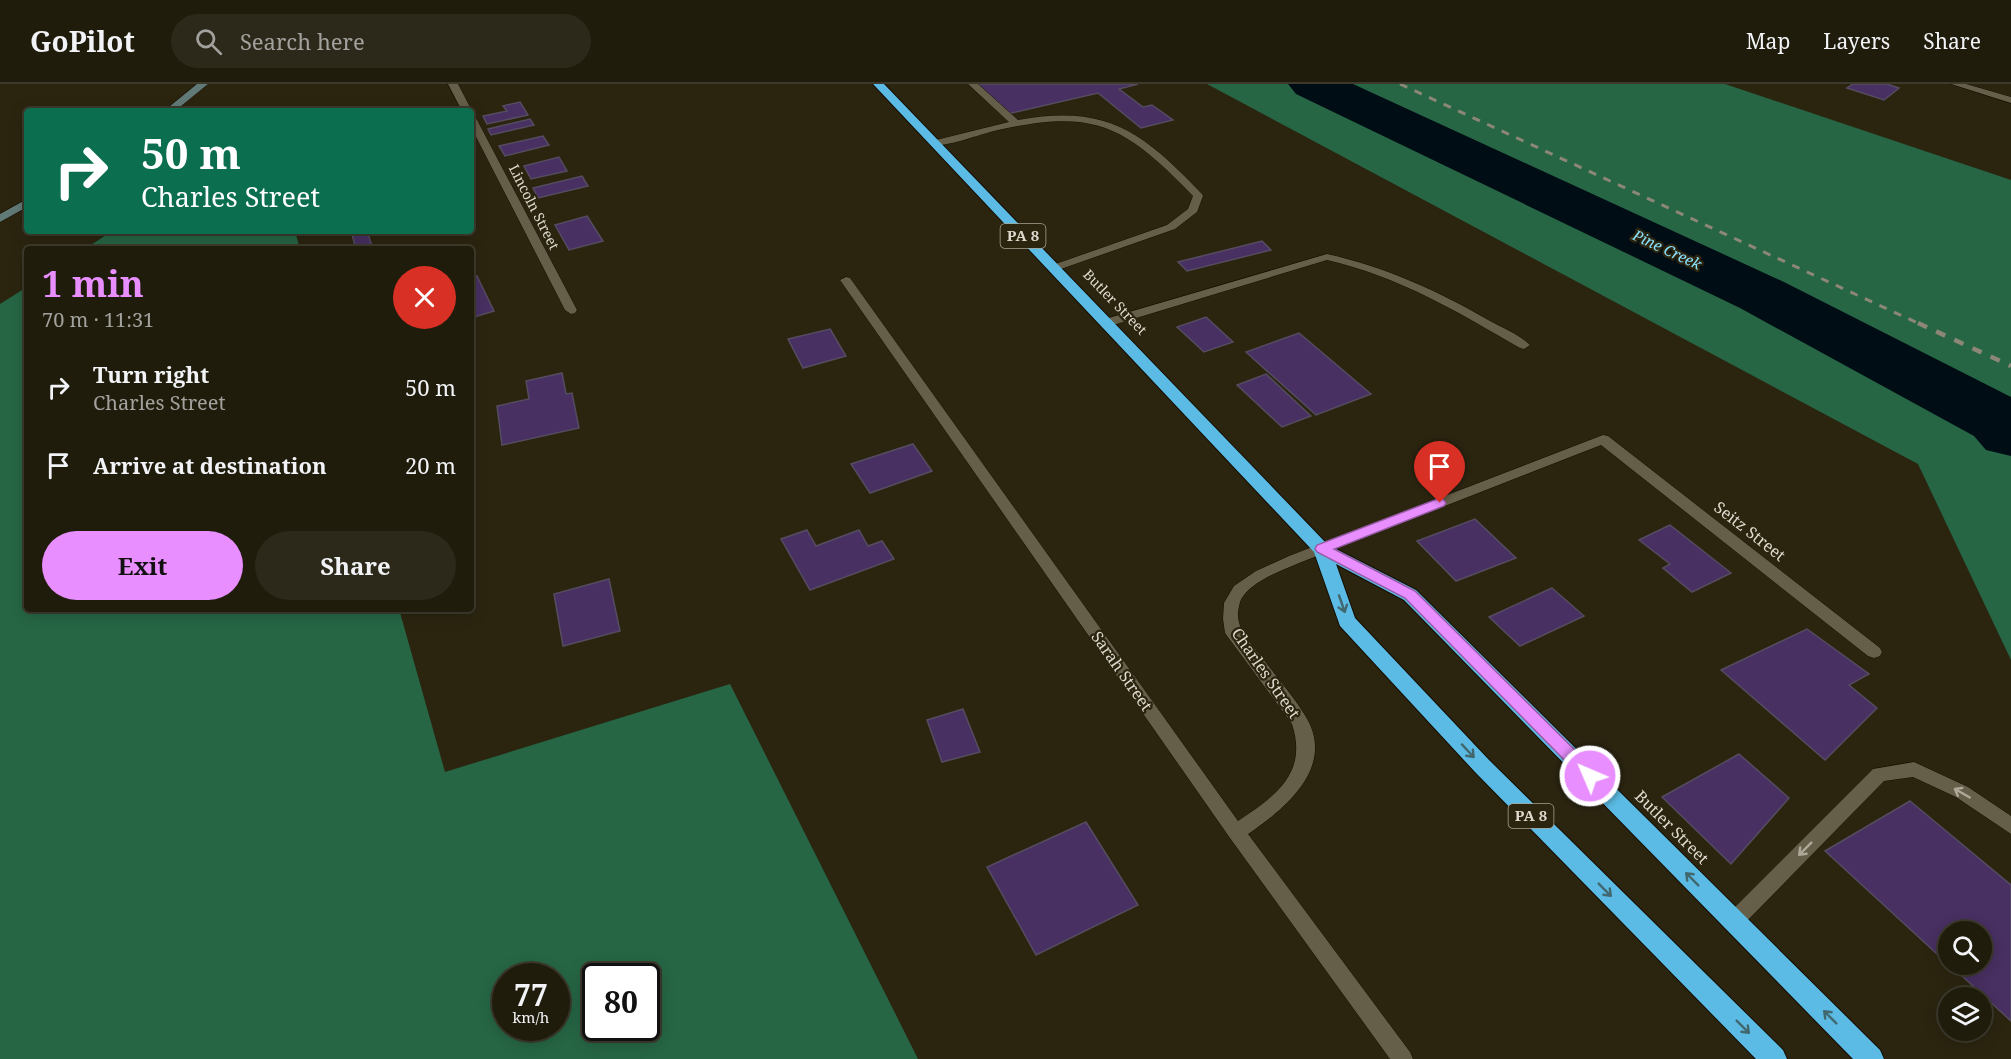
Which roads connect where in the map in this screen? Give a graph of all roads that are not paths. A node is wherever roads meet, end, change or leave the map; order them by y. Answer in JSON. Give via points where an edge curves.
{"nodes":[{"id":1,"x":203,"y":84,"type":"edge"},
{"id":2,"x":453,"y":84,"type":"edge"},
{"id":3,"x":878,"y":84,"type":"edge"},
{"id":4,"x":973,"y":84,"type":"edge"},
{"id":5,"x":1956,"y":84,"type":"edge"},
{"id":6,"x":2011,"y":100,"type":"edge"},
{"id":7,"x":173,"y":108,"type":"edge"},
{"id":8,"x":465,"y":108,"type":"edge"},
{"id":9,"x":474,"y":124,"type":"edge"},
{"id":10,"x":1017,"y":124,"type":"junction"},
{"id":11,"x":935,"y":143,"type":"junction"},
{"id":12,"x":24,"y":203,"type":"edge"},
{"id":13,"x":0,"y":219,"type":"edge"},
{"id":14,"x":1054,"y":268,"type":"junction"},
{"id":15,"x":846,"y":280,"type":"dead end"},
{"id":16,"x":571,"y":310,"type":"dead end"},
{"id":17,"x":1106,"y":323,"type":"junction"},
{"id":18,"x":1524,"y":345,"type":"dead end"},
{"id":19,"x":1603,"y":439,"type":"joint"},
{"id":20,"x":1322,"y":549,"type":"junction"},
{"id":21,"x":1874,"y":652,"type":"dead end"},
{"id":22,"x":2011,"y":826,"type":"edge"},
{"id":23,"x":1236,"y":832,"type":"junction"},
{"id":24,"x":1734,"y":921,"type":"junction"},
{"id":25,"x":1403,"y":1059,"type":"edge"},
{"id":26,"x":1774,"y":1059,"type":"edge"},
{"id":27,"x":1871,"y":1059,"type":"edge"}],
"edges":[{"from":1,"to":7,"type":"street"},
{"from":2,"to":8,"type":"street"},
{"from":3,"to":11,"type":"highway","name":"Butler Street","number":"PA 8"},
{"from":4,"to":10,"type":"street"},
{"from":5,"to":6,"type":"street"},
{"from":9,"to":16,"type":"street","name":"Lincoln Street"},
{"from":10,"to":11,"type":"street"},
{"from":10,"to":14,"type":"street","via":[[1096,120],[1123,130],[1160,157],[1198,196],[1193,210],[1171,227]]},
{"from":11,"to":14,"type":"highway","name":"Butler Street","number":"PA 8"},
{"from":12,"to":13,"type":"street"},
{"from":14,"to":17,"type":"highway","name":"Butler Street","number":"PA 8"},
{"from":15,"to":23,"type":"street","name":"Sarah Street"},
{"from":17,"to":18,"type":"street","via":[[1328,257],[1410,284]]},
{"from":17,"to":20,"type":"highway","name":"Butler Street","number":"PA 8"},
{"from":19,"to":20,"type":"street","name":"Charles Street"},
{"from":19,"to":21,"type":"street","name":"Seitz Street"},
{"from":20,"to":23,"type":"street","name":"Charles Street","via":[[1256,578],[1239,590],[1232,601],[1231,629],[1300,722],[1306,733],[1307,750],[1292,789],[1277,805]]},
{"from":24,"to":20,"type":"highway","name":"Butler Street","number":"PA 8","one_way":true,"via":[[1410,595]]},
{"from":20,"to":26,"type":"highway","name":"Butler Street","number":"PA 8","one_way":true,"via":[[1347,621],[1482,766]]},
{"from":22,"to":24,"type":"street","one_way":true,"via":[[1962,792],[1914,770],[1879,774]]},
{"from":23,"to":25,"type":"street","name":"Sarah Street"},
{"from":27,"to":24,"type":"highway","name":"Butler Street","number":"PA 8","one_way":true}]}
